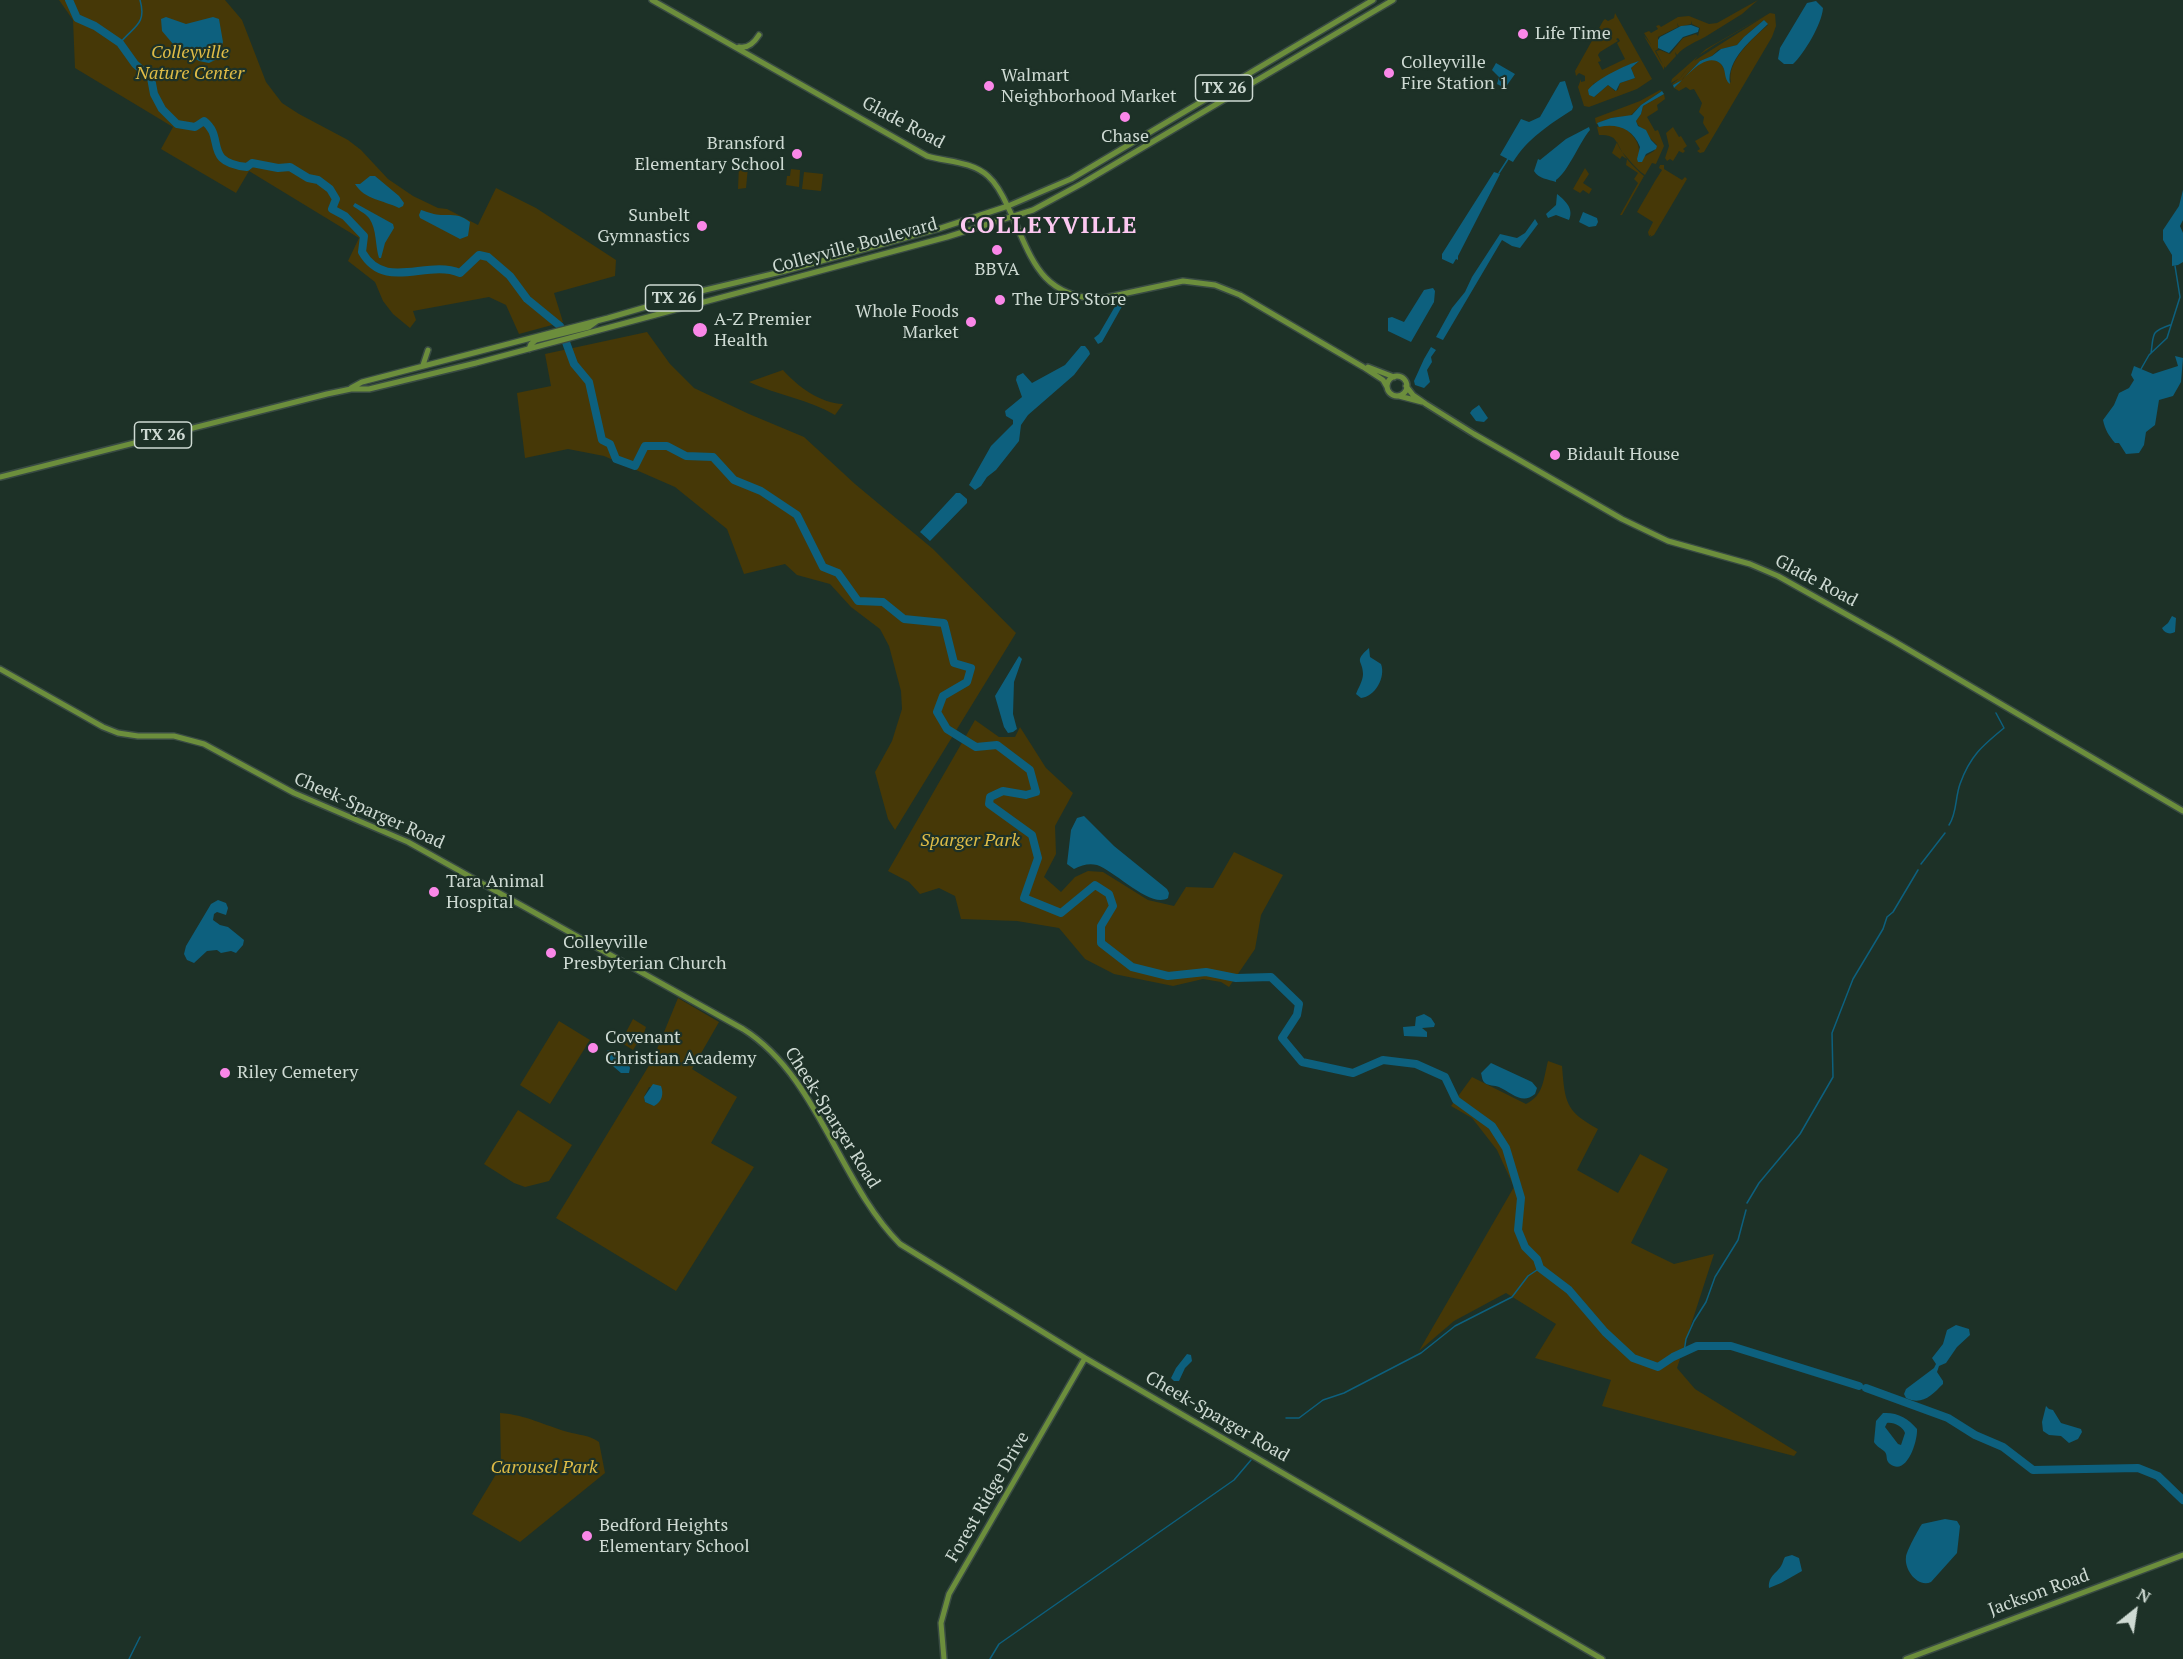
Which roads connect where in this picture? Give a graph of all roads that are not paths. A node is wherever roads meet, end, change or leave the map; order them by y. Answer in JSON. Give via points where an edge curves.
{"nodes":[{"id":1,"x":652,"y":0,"type":"edge"},
{"id":2,"x":1374,"y":0,"type":"edge"},
{"id":3,"x":1389,"y":1,"type":"edge"},
{"id":4,"x":1340,"y":21,"type":"junction"},
{"id":5,"x":1344,"y":29,"type":"junction"},
{"id":6,"x":759,"y":35,"type":"dead end"},
{"id":7,"x":732,"y":45,"type":"junction"},
{"id":8,"x":1008,"y":206,"type":"junction"},
{"id":9,"x":1013,"y":216,"type":"junction"},
{"id":10,"x":903,"y":238,"type":"junction"},
{"id":11,"x":905,"y":247,"type":"junction"},
{"id":12,"x":538,"y":340,"type":"junction"},
{"id":13,"x":428,"y":350,"type":"dead end"},
{"id":14,"x":441,"y":361,"type":"junction"},
{"id":15,"x":423,"y":366,"type":"junction"},
{"id":16,"x":1363,"y":366,"type":"junction"},
{"id":17,"x":447,"y":369,"type":"junction"},
{"id":18,"x":398,"y":372,"type":"junction"},
{"id":19,"x":1394,"y":377,"type":"junction"},
{"id":20,"x":400,"y":382,"type":"junction"},
{"id":21,"x":1406,"y":386,"type":"junction"},
{"id":22,"x":1387,"y":387,"type":"junction"},
{"id":23,"x":351,"y":389,"type":"junction"},
{"id":24,"x":1399,"y":396,"type":"junction"},
{"id":25,"x":1423,"y":402,"type":"junction"},
{"id":26,"x":0,"y":477,"type":"edge"},
{"id":27,"x":0,"y":669,"type":"edge"},
{"id":28,"x":2183,"y":811,"type":"edge"},
{"id":29,"x":1085,"y":1358,"type":"junction"},
{"id":30,"x":2183,"y":1555,"type":"edge"},
{"id":31,"x":944,"y":1659,"type":"edge"},
{"id":32,"x":1602,"y":1659,"type":"edge"},
{"id":33,"x":1906,"y":1659,"type":"edge"}],
"edges":[{"from":1,"to":7,"type":"main road","name":"Glade Road"},
{"from":2,"to":4,"type":"main road","name":"Colleyville Boulevard","number":"TX 26"},
{"from":3,"to":5,"type":"main road","name":"Colleyville Boulevard","number":"TX 26"},
{"from":4,"to":5,"type":"main road"},
{"from":4,"to":8,"type":"main road","name":"Colleyville Boulevard","number":"TX 26","via":[[1071,179]]},
{"from":5,"to":9,"type":"main road","name":"Colleyville Boulevard","number":"TX 26","via":[[1053,201]]},
{"from":6,"to":7,"type":"main road","via":[[748,46]]},
{"from":7,"to":8,"type":"main road","name":"Glade Road","via":[[927,156],[982,171],[993,180]]},
{"from":8,"to":9,"type":"main road","name":"Glade Road"},
{"from":8,"to":10,"type":"main road","name":"Colleyville Boulevard","number":"TX 26"},
{"from":9,"to":11,"type":"main road","name":"Colleyville Boulevard","number":"TX 26"},
{"from":9,"to":16,"type":"main road","name":"Glade Road","via":[[1039,271],[1062,291],[1099,299],[1183,281],[1215,285],[1240,295]]},
{"from":10,"to":11,"type":"main road"},
{"from":10,"to":12,"type":"main road","name":"Colleyville Boulevard","number":"TX 26","via":[[666,300]]},
{"from":11,"to":12,"type":"main road","name":"Colleyville Boulevard","number":"TX 26","via":[[589,333]]},
{"from":12,"to":14,"type":"main road","name":"Colleyville Boulevard","number":"TX 26"},
{"from":12,"to":17,"type":"main road","name":"Colleyville Boulevard","number":"TX 26","via":[[529,349]]},
{"from":13,"to":15,"type":"main road"},
{"from":14,"to":15,"type":"main road","name":"Colleyville Boulevard","number":"TX 26"},
{"from":14,"to":17,"type":"main road"},
{"from":15,"to":18,"type":"main road","name":"Colleyville Boulevard","number":"TX 26"},
{"from":16,"to":19,"type":"main road","name":"Glade Road"},
{"from":16,"to":22,"type":"main road","name":"Glade Road"},
{"from":17,"to":20,"type":"main road","name":"Colleyville Boulevard","number":"TX 26"},
{"from":18,"to":20,"type":"main road"},
{"from":18,"to":23,"type":"main road","name":"Colleyville Boulevard","number":"TX 26"},
{"from":19,"to":21,"type":"main road","name":"Glade Road","via":[[1401,377]]},
{"from":19,"to":22,"type":"main road"},
{"from":20,"to":23,"type":"main road","name":"Colleyville Boulevard","number":"TX 26"},
{"from":21,"to":24,"type":"main road"},
{"from":21,"to":25,"type":"main road","name":"Glade Road"},
{"from":22,"to":24,"type":"main road","name":"Glade Road","via":[[1391,394]]},
{"from":23,"to":26,"type":"main road","name":"Colleyville Boulevard","number":"TX 26"},
{"from":24,"to":25,"type":"main road","name":"Glade Road"},
{"from":25,"to":28,"type":"main road","name":"Glade Road","via":[[1652,534],[1778,576]]},
{"from":27,"to":29,"type":"main road","name":"Cheek-Sparger Road","via":[[103,727],[118,733],[174,736],[204,744],[294,794],[392,834],[743,1029],[773,1052],[793,1079],[871,1207],[900,1244]]},
{"from":29,"to":31,"type":"main road","name":"Forest Ridge Drive","via":[[949,1594],[941,1623]]},
{"from":29,"to":32,"type":"main road","name":"Cheek-Sparger Road"},
{"from":30,"to":33,"type":"main road","name":"Jackson Road"}]}
